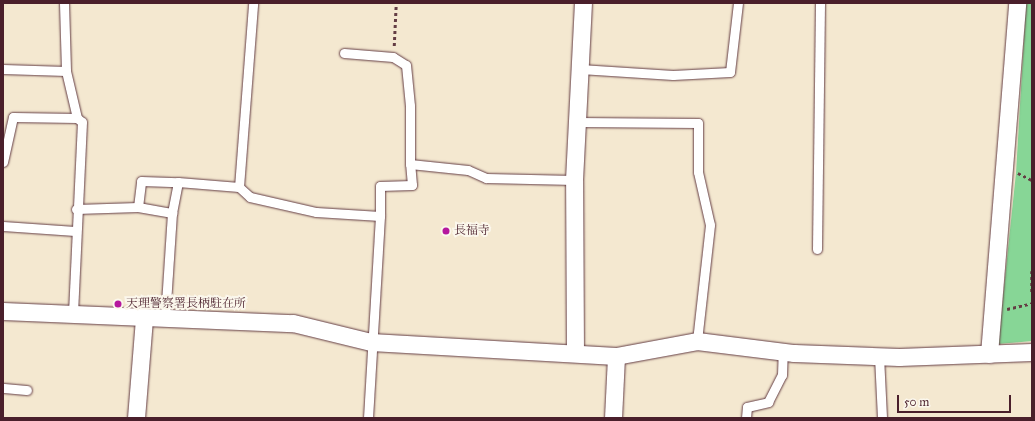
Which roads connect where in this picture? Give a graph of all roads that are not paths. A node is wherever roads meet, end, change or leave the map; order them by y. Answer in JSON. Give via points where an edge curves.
{"nodes":[{"id":1,"x":64,"y":3,"type":"edge"},
{"id":2,"x":252,"y":3,"type":"edge"},
{"id":3,"x":583,"y":3,"type":"edge"},
{"id":4,"x":738,"y":3,"type":"edge"},
{"id":5,"x":820,"y":3,"type":"edge"},
{"id":6,"x":1017,"y":3,"type":"edge"},
{"id":7,"x":344,"y":53,"type":"dead end"},
{"id":8,"x":3,"y":69,"type":"edge"},
{"id":9,"x":580,"y":69,"type":"junction"},
{"id":10,"x":66,"y":71,"type":"junction"},
{"id":11,"x":77,"y":118,"type":"junction"},
{"id":12,"x":577,"y":122,"type":"junction"},
{"id":13,"x":3,"y":162,"type":"edge"},
{"id":14,"x":410,"y":164,"type":"junction"},
{"id":15,"x":574,"y":180,"type":"junction"},
{"id":16,"x":178,"y":182,"type":"junction"},
{"id":17,"x":239,"y":187,"type":"junction"},
{"id":18,"x":138,"y":207,"type":"junction"},
{"id":19,"x":76,"y":210,"type":"junction"},
{"id":20,"x":172,"y":212,"type":"junction"},
{"id":21,"x":380,"y":216,"type":"junction"},
{"id":22,"x":3,"y":226,"type":"edge"},
{"id":23,"x":75,"y":231,"type":"junction"},
{"id":24,"x":817,"y":249,"type":"dead end"},
{"id":25,"x":3,"y":311,"type":"edge"},
{"id":26,"x":72,"y":314,"type":"junction"},
{"id":27,"x":144,"y":318,"type":"junction"},
{"id":28,"x":165,"y":319,"type":"junction"},
{"id":29,"x":696,"y":341,"type":"junction"},
{"id":30,"x":371,"y":342,"type":"junction"},
{"id":31,"x":782,"y":351,"type":"junction"},
{"id":32,"x":1032,"y":352,"type":"edge"},
{"id":33,"x":575,"y":353,"type":"junction"},
{"id":34,"x":989,"y":354,"type":"junction"},
{"id":35,"x":616,"y":356,"type":"junction"},
{"id":36,"x":879,"y":356,"type":"junction"},
{"id":37,"x":3,"y":388,"type":"edge"},
{"id":38,"x":27,"y":390,"type":"dead end"},
{"id":39,"x":136,"y":418,"type":"edge"},
{"id":40,"x":368,"y":418,"type":"edge"},
{"id":41,"x":613,"y":418,"type":"edge"},
{"id":42,"x":746,"y":418,"type":"edge"},
{"id":43,"x":882,"y":418,"type":"edge"}],
"edges":[{"from":1,"to":10,"type":"lane"},
{"from":2,"to":17,"type":"lane"},
{"from":3,"to":9,"type":"street"},
{"from":4,"to":9,"type":"lane","via":[[730,72],[672,75]]},
{"from":5,"to":24,"type":"lane"},
{"from":6,"to":34,"type":"street"},
{"from":7,"to":14,"type":"lane","via":[[393,57],[406,65],[410,106]]},
{"from":8,"to":10,"type":"lane"},
{"from":9,"to":12,"type":"street"},
{"from":10,"to":11,"type":"lane"},
{"from":11,"to":13,"type":"lane","via":[[13,117]]},
{"from":11,"to":19,"type":"lane","via":[[82,122]]},
{"from":12,"to":15,"type":"street"},
{"from":12,"to":29,"type":"lane","via":[[698,122],[698,172],[710,225]]},
{"from":14,"to":15,"type":"lane","via":[[468,170],[486,178]]},
{"from":14,"to":21,"type":"lane","via":[[412,185],[380,186]]},
{"from":15,"to":33,"type":"street"},
{"from":16,"to":17,"type":"lane"},
{"from":16,"to":18,"type":"lane","via":[[141,181]]},
{"from":16,"to":20,"type":"lane"},
{"from":17,"to":21,"type":"lane","via":[[250,197],[273,204],[316,212]]},
{"from":18,"to":19,"type":"lane"},
{"from":18,"to":20,"type":"lane"},
{"from":19,"to":23,"type":"lane"},
{"from":20,"to":28,"type":"lane"},
{"from":21,"to":30,"type":"lane"},
{"from":22,"to":23,"type":"lane"},
{"from":23,"to":26,"type":"lane"},
{"from":25,"to":26,"type":"street"},
{"from":26,"to":27,"type":"street"},
{"from":27,"to":28,"type":"street"},
{"from":27,"to":39,"type":"street"},
{"from":28,"to":30,"type":"street","via":[[293,323]]},
{"from":29,"to":31,"type":"street"},
{"from":29,"to":35,"type":"street"},
{"from":30,"to":33,"type":"street"},
{"from":30,"to":40,"type":"lane"},
{"from":31,"to":36,"type":"street"},
{"from":31,"to":42,"type":"lane","via":[[782,375],[768,402],[747,407]]},
{"from":32,"to":34,"type":"street"},
{"from":33,"to":35,"type":"street"},
{"from":34,"to":36,"type":"street"},
{"from":35,"to":41,"type":"street"},
{"from":36,"to":43,"type":"lane"},
{"from":37,"to":38,"type":"lane"}]}
